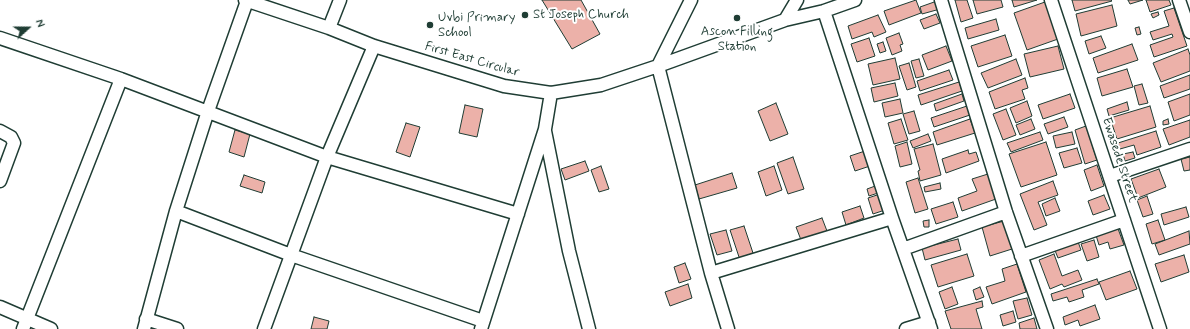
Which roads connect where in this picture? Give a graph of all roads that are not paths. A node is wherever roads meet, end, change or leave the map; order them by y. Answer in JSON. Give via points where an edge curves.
{"nodes":[{"id":1,"x":246,"y":0,"type":"edge"},
{"id":2,"x":340,"y":0,"type":"edge"},
{"id":3,"x":691,"y":0,"type":"edge"},
{"id":4,"x":797,"y":0,"type":"edge"},
{"id":5,"x":855,"y":0,"type":"edge"},
{"id":6,"x":941,"y":0,"type":"edge"},
{"id":7,"x":1051,"y":0,"type":"edge"},
{"id":8,"x":1179,"y":0,"type":"edge"},
{"id":9,"x":824,"y":11,"type":"junction"},
{"id":10,"x":785,"y":20,"type":"junction"},
{"id":11,"x":329,"y":28,"type":"junction"},
{"id":12,"x":1190,"y":32,"type":"edge"},
{"id":13,"x":0,"y":38,"type":"edge"},
{"id":14,"x":374,"y":46,"type":"junction"},
{"id":15,"x":658,"y":66,"type":"junction"},
{"id":16,"x":121,"y":79,"type":"junction"},
{"id":17,"x":551,"y":93,"type":"junction"},
{"id":18,"x":208,"y":112,"type":"junction"},
{"id":19,"x":545,"y":129,"type":"junction"},
{"id":20,"x":0,"y":131,"type":"edge"},
{"id":21,"x":1190,"y":149,"type":"edge"},
{"id":22,"x":327,"y":157,"type":"junction"},
{"id":23,"x":1110,"y":176,"type":"junction"},
{"id":24,"x":0,"y":181,"type":"edge"},
{"id":25,"x":176,"y":211,"type":"junction"},
{"id":26,"x":1006,"y":212,"type":"junction"},
{"id":27,"x":518,"y":214,"type":"junction"},
{"id":28,"x":892,"y":218,"type":"junction"},
{"id":29,"x":1124,"y":220,"type":"junction"},
{"id":30,"x":903,"y":249,"type":"junction"},
{"id":31,"x":291,"y":255,"type":"junction"},
{"id":32,"x":1021,"y":256,"type":"junction"},
{"id":33,"x":711,"y":273,"type":"junction"},
{"id":34,"x":0,"y":307,"type":"edge"},
{"id":35,"x":24,"y":324,"type":"edge"},
{"id":36,"x":145,"y":324,"type":"edge"},
{"id":37,"x":482,"y":325,"type":"edge"},
{"id":38,"x":930,"y":326,"type":"edge"},
{"id":39,"x":50,"y":329,"type":"edge"},
{"id":40,"x":177,"y":329,"type":"edge"},
{"id":41,"x":264,"y":329,"type":"edge"},
{"id":42,"x":589,"y":329,"type":"edge"},
{"id":43,"x":728,"y":329,"type":"edge"},
{"id":44,"x":906,"y":329,"type":"edge"},
{"id":45,"x":1047,"y":329,"type":"edge"},
{"id":46,"x":1160,"y":329,"type":"edge"}],
"edges":[{"from":1,"to":11,"type":"street","name":"First East Circular"},
{"from":1,"to":18,"type":"street"},
{"from":2,"to":11,"type":"street"},
{"from":3,"to":15,"type":"street"},
{"from":4,"to":10,"type":"street"},
{"from":5,"to":9,"type":"street","name":"First East Circular"},
{"from":6,"to":26,"type":"street"},
{"from":7,"to":23,"type":"street","name":"Ewasede Street"},
{"from":8,"to":12,"type":"street"},
{"from":9,"to":10,"type":"street","name":"First East Circular"},
{"from":9,"to":28,"type":"street"},
{"from":10,"to":15,"type":"street","name":"First East Circular"},
{"from":11,"to":14,"type":"street","name":"First East Circular"},
{"from":13,"to":16,"type":"street"},
{"from":14,"to":17,"type":"street","name":"First East Circular","via":[[504,86]]},
{"from":14,"to":22,"type":"street"},
{"from":15,"to":17,"type":"street","name":"First East Circular","via":[[600,85]]},
{"from":15,"to":33,"type":"street"},
{"from":16,"to":18,"type":"street"},
{"from":16,"to":35,"type":"street"},
{"from":17,"to":19,"type":"street"},
{"from":18,"to":22,"type":"street"},
{"from":18,"to":25,"type":"street"},
{"from":19,"to":27,"type":"street"},
{"from":19,"to":42,"type":"street","via":[[569,251]]},
{"from":20,"to":24,"type":"street","via":[[11,137],[14,143]]},
{"from":21,"to":23,"type":"street"},
{"from":22,"to":27,"type":"street"},
{"from":22,"to":31,"type":"street"},
{"from":23,"to":29,"type":"street","name":"Ewasede Street"},
{"from":25,"to":31,"type":"street"},
{"from":25,"to":36,"type":"street"},
{"from":26,"to":30,"type":"street"},
{"from":26,"to":32,"type":"street"},
{"from":27,"to":37,"type":"street"},
{"from":28,"to":30,"type":"street"},
{"from":28,"to":33,"type":"street"},
{"from":29,"to":32,"type":"street"},
{"from":29,"to":46,"type":"street","name":"Ewasede Street"},
{"from":30,"to":38,"type":"street"},
{"from":31,"to":37,"type":"street"},
{"from":31,"to":41,"type":"street"},
{"from":32,"to":45,"type":"street"},
{"from":33,"to":43,"type":"street"},
{"from":34,"to":35,"type":"street"},
{"from":35,"to":39,"type":"street"},
{"from":36,"to":40,"type":"street"},
{"from":38,"to":44,"type":"street"}]}
